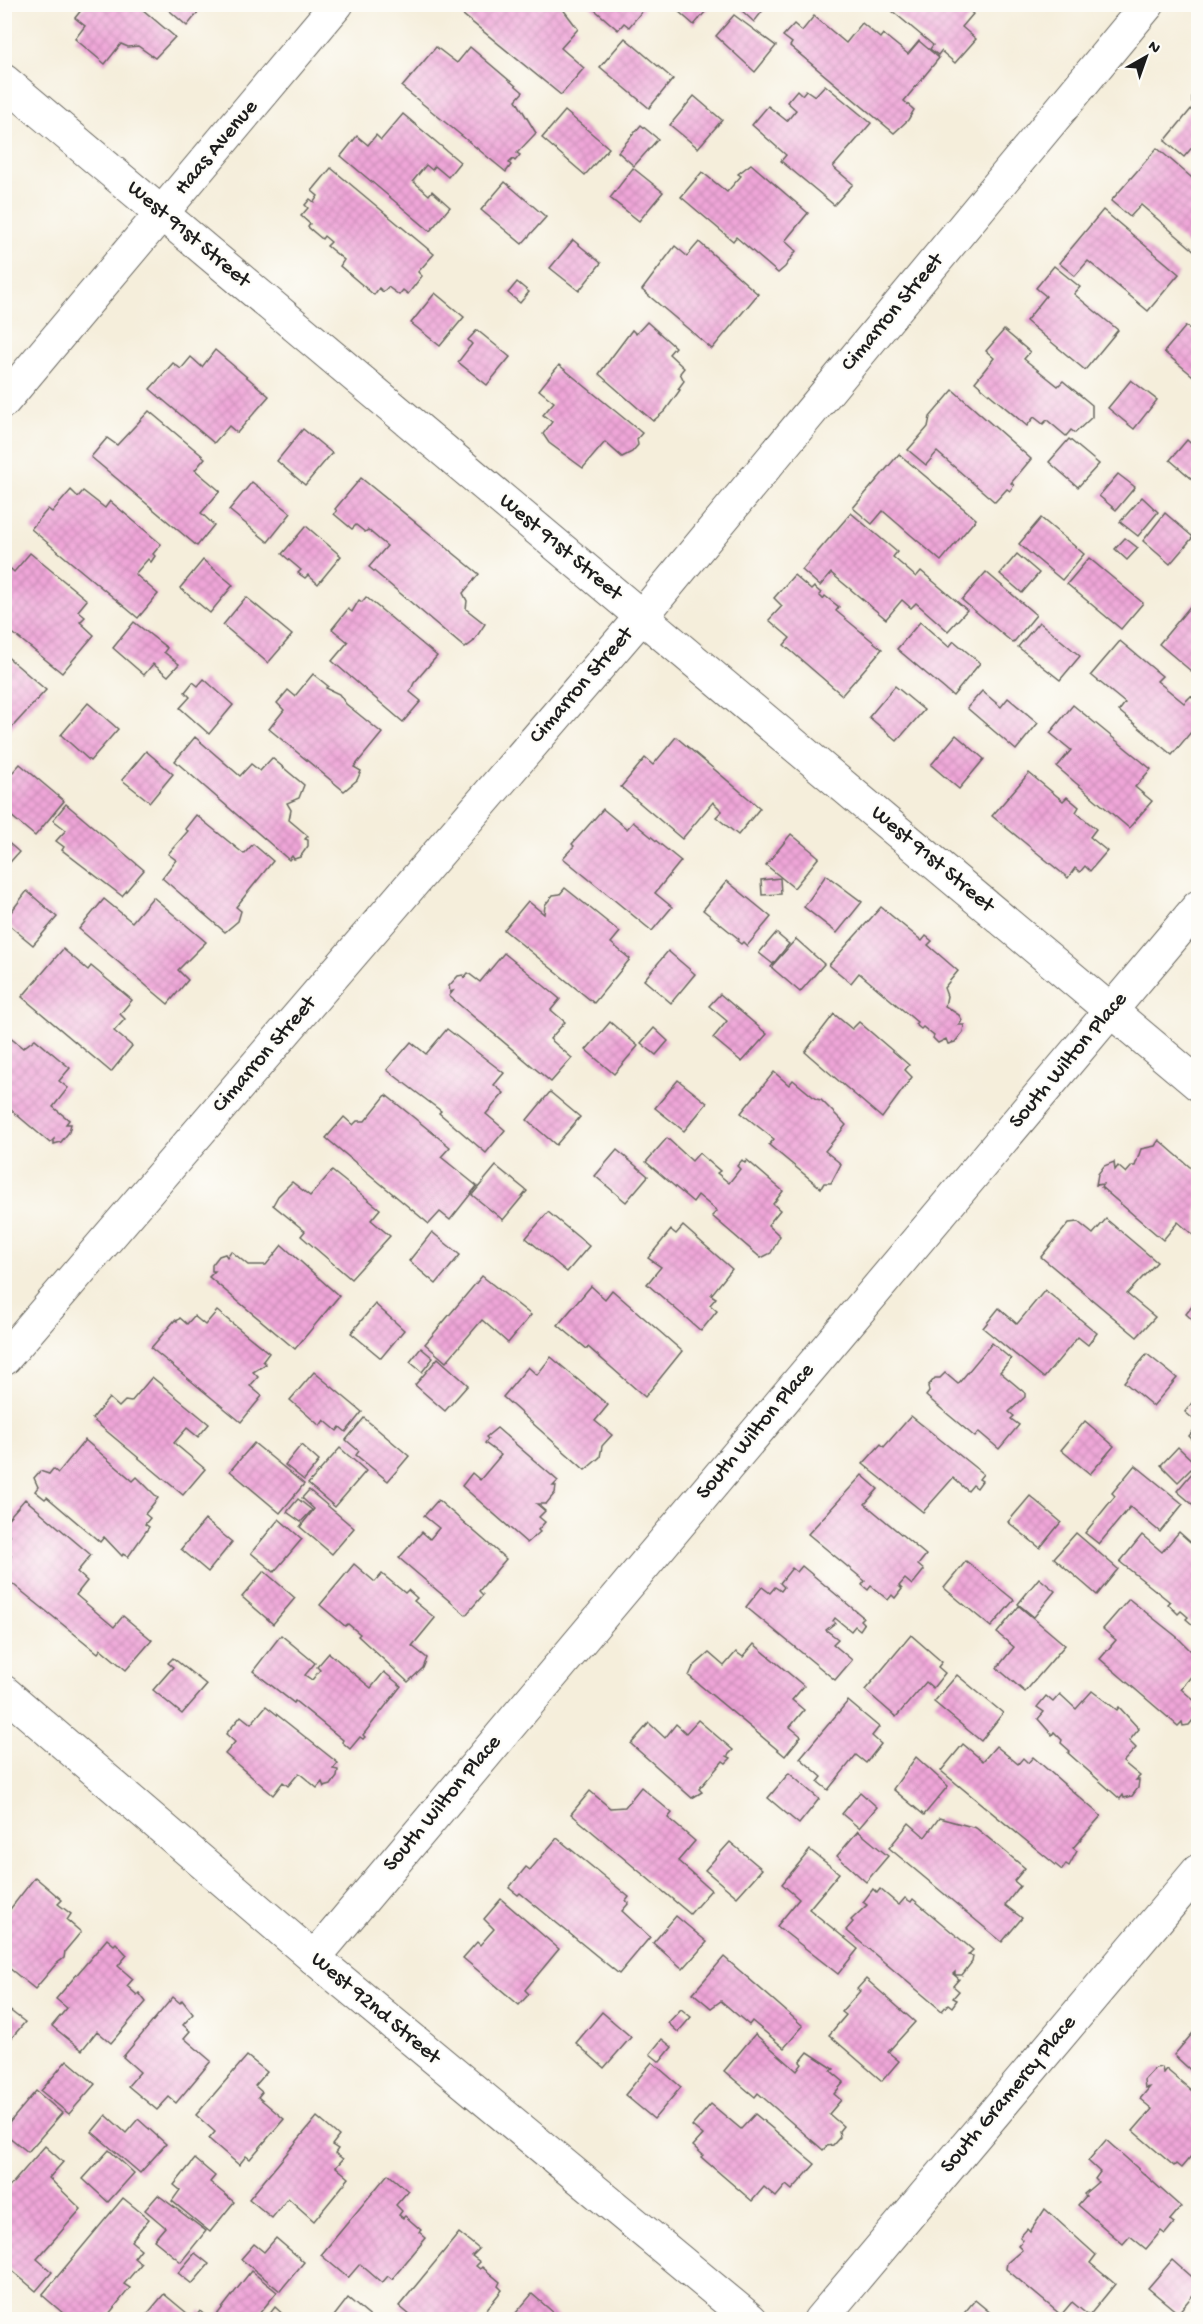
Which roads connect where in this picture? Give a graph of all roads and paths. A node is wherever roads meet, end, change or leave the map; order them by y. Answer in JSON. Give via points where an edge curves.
{"nodes":[{"id":1,"x":336,"y":4,"type":"edge"},
{"id":2,"x":1148,"y":4,"type":"edge"},
{"id":3,"x":4,"y":81,"type":"edge"},
{"id":4,"x":162,"y":213,"type":"junction"},
{"id":5,"x":4,"y":401,"type":"edge"},
{"id":6,"x":642,"y":616,"type":"junction"},
{"id":7,"x":1198,"y":907,"type":"edge"},
{"id":8,"x":1112,"y":1011,"type":"junction"},
{"id":9,"x":1198,"y":1084,"type":"edge"},
{"id":10,"x":4,"y":1359,"type":"edge"},
{"id":11,"x":4,"y":1692,"type":"edge"},
{"id":12,"x":1198,"y":1871,"type":"edge"},
{"id":13,"x":314,"y":1958,"type":"junction"},
{"id":14,"x":750,"y":2319,"type":"edge"},
{"id":15,"x":820,"y":2319,"type":"edge"}],
"edges":[{"from":1,"to":4,"type":"street","name":"Haas Avenue"},
{"from":2,"to":6,"type":"street","name":"Cimarron Street"},
{"from":3,"to":4,"type":"street","name":"West 91st Street"},
{"from":4,"to":5,"type":"street","name":"Haas Avenue"},
{"from":4,"to":6,"type":"street","name":"West 91st Street"},
{"from":6,"to":8,"type":"street","name":"West 91st Street"},
{"from":6,"to":10,"type":"street","name":"Cimarron Street"},
{"from":7,"to":8,"type":"street","name":"South Wilton Place"},
{"from":8,"to":9,"type":"street","name":"West 91st Street"},
{"from":8,"to":13,"type":"street","name":"South Wilton Place"},
{"from":11,"to":13,"type":"street","name":"West 92nd Street"},
{"from":12,"to":15,"type":"street","name":"South Gramercy Place"},
{"from":13,"to":14,"type":"street","name":"West 92nd Street"}]}
